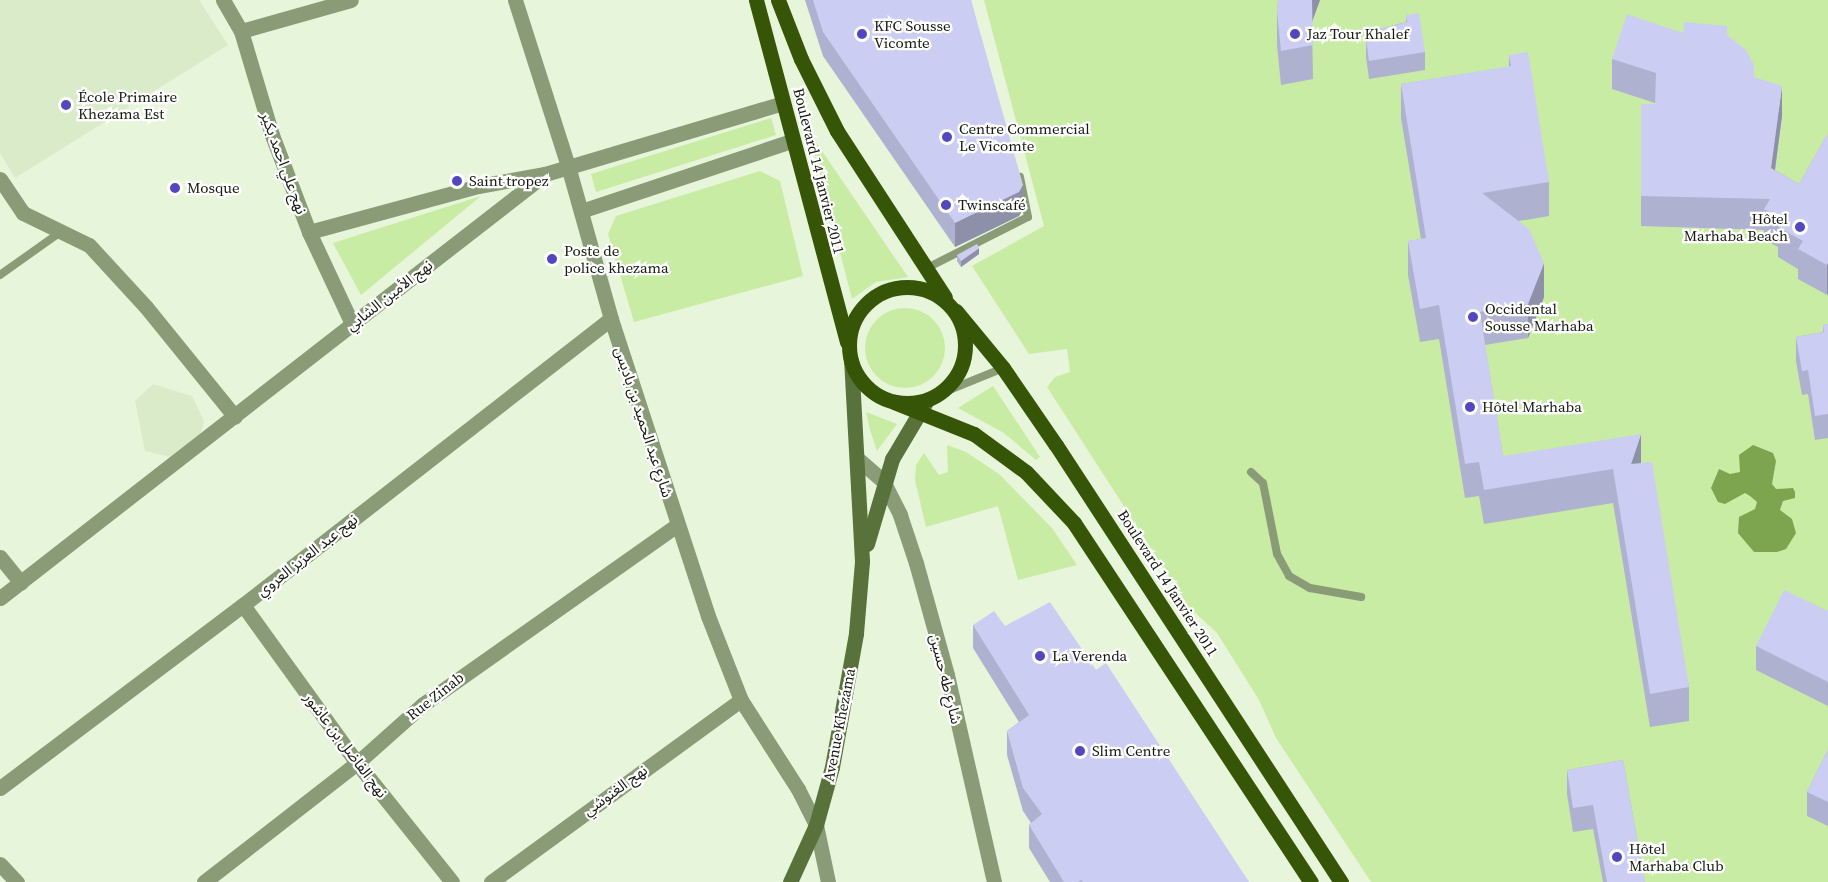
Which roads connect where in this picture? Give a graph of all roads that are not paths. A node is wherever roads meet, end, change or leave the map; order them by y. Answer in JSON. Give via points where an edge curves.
{"nodes":[{"id":1,"x":223,"y":0,"type":"edge"},
{"id":2,"x":351,"y":0,"type":"edge"},
{"id":3,"x":515,"y":0,"type":"edge"},
{"id":4,"x":756,"y":0,"type":"edge"},
{"id":5,"x":778,"y":0,"type":"edge"},
{"id":6,"x":242,"y":31,"type":"junction"},
{"id":7,"x":783,"y":103,"type":"junction"},
{"id":8,"x":792,"y":141,"type":"junction"},
{"id":9,"x":568,"y":166,"type":"junction"},
{"id":10,"x":1017,"y":166,"type":"edge"},
{"id":11,"x":544,"y":174,"type":"junction"},
{"id":12,"x":0,"y":179,"type":"edge"},
{"id":13,"x":581,"y":211,"type":"junction"},
{"id":14,"x":62,"y":231,"type":"junction"},
{"id":15,"x":309,"y":232,"type":"junction"},
{"id":16,"x":927,"y":268,"type":"junction"},
{"id":17,"x":0,"y":275,"type":"edge"},
{"id":18,"x":952,"y":306,"type":"junction"},
{"id":19,"x":611,"y":320,"type":"junction"},
{"id":20,"x":352,"y":324,"type":"junction"},
{"id":21,"x":850,"y":356,"type":"junction"},
{"id":22,"x":1003,"y":368,"type":"junction"},
{"id":23,"x":928,"y":402,"type":"junction"},
{"id":24,"x":235,"y":417,"type":"junction"},
{"id":25,"x":859,"y":460,"type":"junction"},
{"id":26,"x":1251,"y":472,"type":"dead end"},
{"id":27,"x":883,"y":482,"type":"junction"},
{"id":28,"x":677,"y":525,"type":"junction"},
{"id":29,"x":0,"y":557,"type":"edge"},
{"id":30,"x":862,"y":561,"type":"junction"},
{"id":31,"x":21,"y":583,"type":"junction"},
{"id":32,"x":1361,"y":597,"type":"dead end"},
{"id":33,"x":0,"y":598,"type":"edge"},
{"id":34,"x":243,"y":605,"type":"junction"},
{"id":35,"x":741,"y":700,"type":"junction"},
{"id":36,"x":357,"y":763,"type":"junction"},
{"id":37,"x":0,"y":788,"type":"edge"},
{"id":38,"x":816,"y":825,"type":"junction"},
{"id":39,"x":0,"y":864,"type":"edge"},
{"id":40,"x":17,"y":882,"type":"edge"},
{"id":41,"x":204,"y":882,"type":"edge"},
{"id":42,"x":452,"y":882,"type":"edge"},
{"id":43,"x":491,"y":882,"type":"edge"},
{"id":44,"x":790,"y":882,"type":"edge"},
{"id":45,"x":828,"y":882,"type":"edge"},
{"id":46,"x":994,"y":882,"type":"edge"},
{"id":47,"x":1311,"y":882,"type":"edge"},
{"id":48,"x":1341,"y":882,"type":"edge"}],
"edges":[{"from":1,"to":6,"type":"street","name":"نهج علي احمد بكير"},
{"from":2,"to":6,"type":"street"},
{"from":3,"to":9,"type":"street","name":"شارع عبد الحميد بن باديس"},
{"from":4,"to":7,"type":"main road","name":"Boulevard 14 Janvier 2011"},
{"from":5,"to":16,"type":"main road","name":"Boulevard 14 Janvier 2011","via":[[801,59],[837,131]]},
{"from":6,"to":15,"type":"street","name":"نهج علي احمد بكير","via":[[272,135]]},
{"from":7,"to":8,"type":"main road","name":"Boulevard 14 Janvier 2011"},
{"from":7,"to":9,"type":"street"},
{"from":8,"to":13,"type":"street"},
{"from":8,"to":21,"type":"main road","name":"Boulevard 14 Janvier 2011"},
{"from":9,"to":11,"type":"street"},
{"from":9,"to":13,"type":"street","name":"شارع عبد الحميد بن باديس"},
{"from":10,"to":16,"type":"lane","via":[[1028,217]]},
{"from":11,"to":15,"type":"street","via":[[478,186]]},
{"from":11,"to":20,"type":"street","name":"نهج الأمين الشابي"},
{"from":12,"to":14,"type":"street","via":[[23,213]]},
{"from":13,"to":19,"type":"street","name":"شارع عبد الحميد بن باديس"},
{"from":14,"to":17,"type":"lane"},
{"from":14,"to":24,"type":"street","via":[[89,245],[146,307]]},
{"from":15,"to":20,"type":"street","name":"نهج علي احمد بكير"},
{"from":16,"to":18,"type":"main road","name":"Boulevard 14 Janvier 2011"},
{"from":18,"to":21,"type":"main road","via":[[931,291],[911,286],[891,288],[873,297],[855,321]]},
{"from":18,"to":22,"type":"main road","name":"Boulevard 14 Janvier 2011"},
{"from":18,"to":23,"type":"main road","via":[[964,328],[966,348],[957,375]]},
{"from":19,"to":28,"type":"street","name":"شارع عبد الحميد بن باديس"},
{"from":19,"to":34,"type":"street","name":"نهج عبد العزيز العروي"},
{"from":20,"to":24,"type":"street","name":"نهج الأمين الشابي"},
{"from":21,"to":23,"type":"main road","via":[[867,387],[894,402]]},
{"from":21,"to":25,"type":"main road","name":"Avenue Khezama"},
{"from":22,"to":23,"type":"lane"},
{"from":22,"to":48,"type":"main road","name":"Boulevard 14 Janvier 2011"},
{"from":23,"to":27,"type":"main road","name":"Avenue Khezama"},
{"from":23,"to":47,"type":"main road","via":[[1026,472],[1074,523]]},
{"from":24,"to":31,"type":"street","name":"نهج الأمين الشابي"},
{"from":25,"to":27,"type":"street"},
{"from":25,"to":30,"type":"main road","name":"Avenue Khezama"},
{"from":26,"to":32,"type":"lane","via":[[1263,483],[1277,554],[1289,576],[1310,588]]},
{"from":27,"to":30,"type":"main road","name":"Avenue Khezama"},
{"from":27,"to":46,"type":"street","name":"شارع طه حسين","via":[[900,515],[916,563],[947,675]]},
{"from":28,"to":35,"type":"street","name":"شارع عبد الحميد بن باديس"},
{"from":28,"to":36,"type":"street","name":"Rue Zinab","via":[[422,705]]},
{"from":29,"to":31,"type":"street"},
{"from":30,"to":38,"type":"main road","name":"Avenue Khezama","via":[[844,708]]},
{"from":31,"to":33,"type":"street","name":"نهج الأمين الشابي"},
{"from":34,"to":36,"type":"street","name":"نهج الفاضل بن عاشور"},
{"from":34,"to":37,"type":"street","name":"نهج عبد العزيز العروي"},
{"from":35,"to":38,"type":"street","name":"شارع عبد الحميد بن باديس","via":[[798,789]]},
{"from":35,"to":43,"type":"street","name":"نهج الغنوشي"},
{"from":36,"to":41,"type":"street","name":"Rue Zinab"},
{"from":36,"to":42,"type":"street","name":"نهج الفاضل بن عاشور"},
{"from":38,"to":44,"type":"main road","name":"Avenue Khezama"},
{"from":38,"to":45,"type":"street","name":"شارع عبد الحميد بن باديس"},
{"from":39,"to":40,"type":"street"}]}
